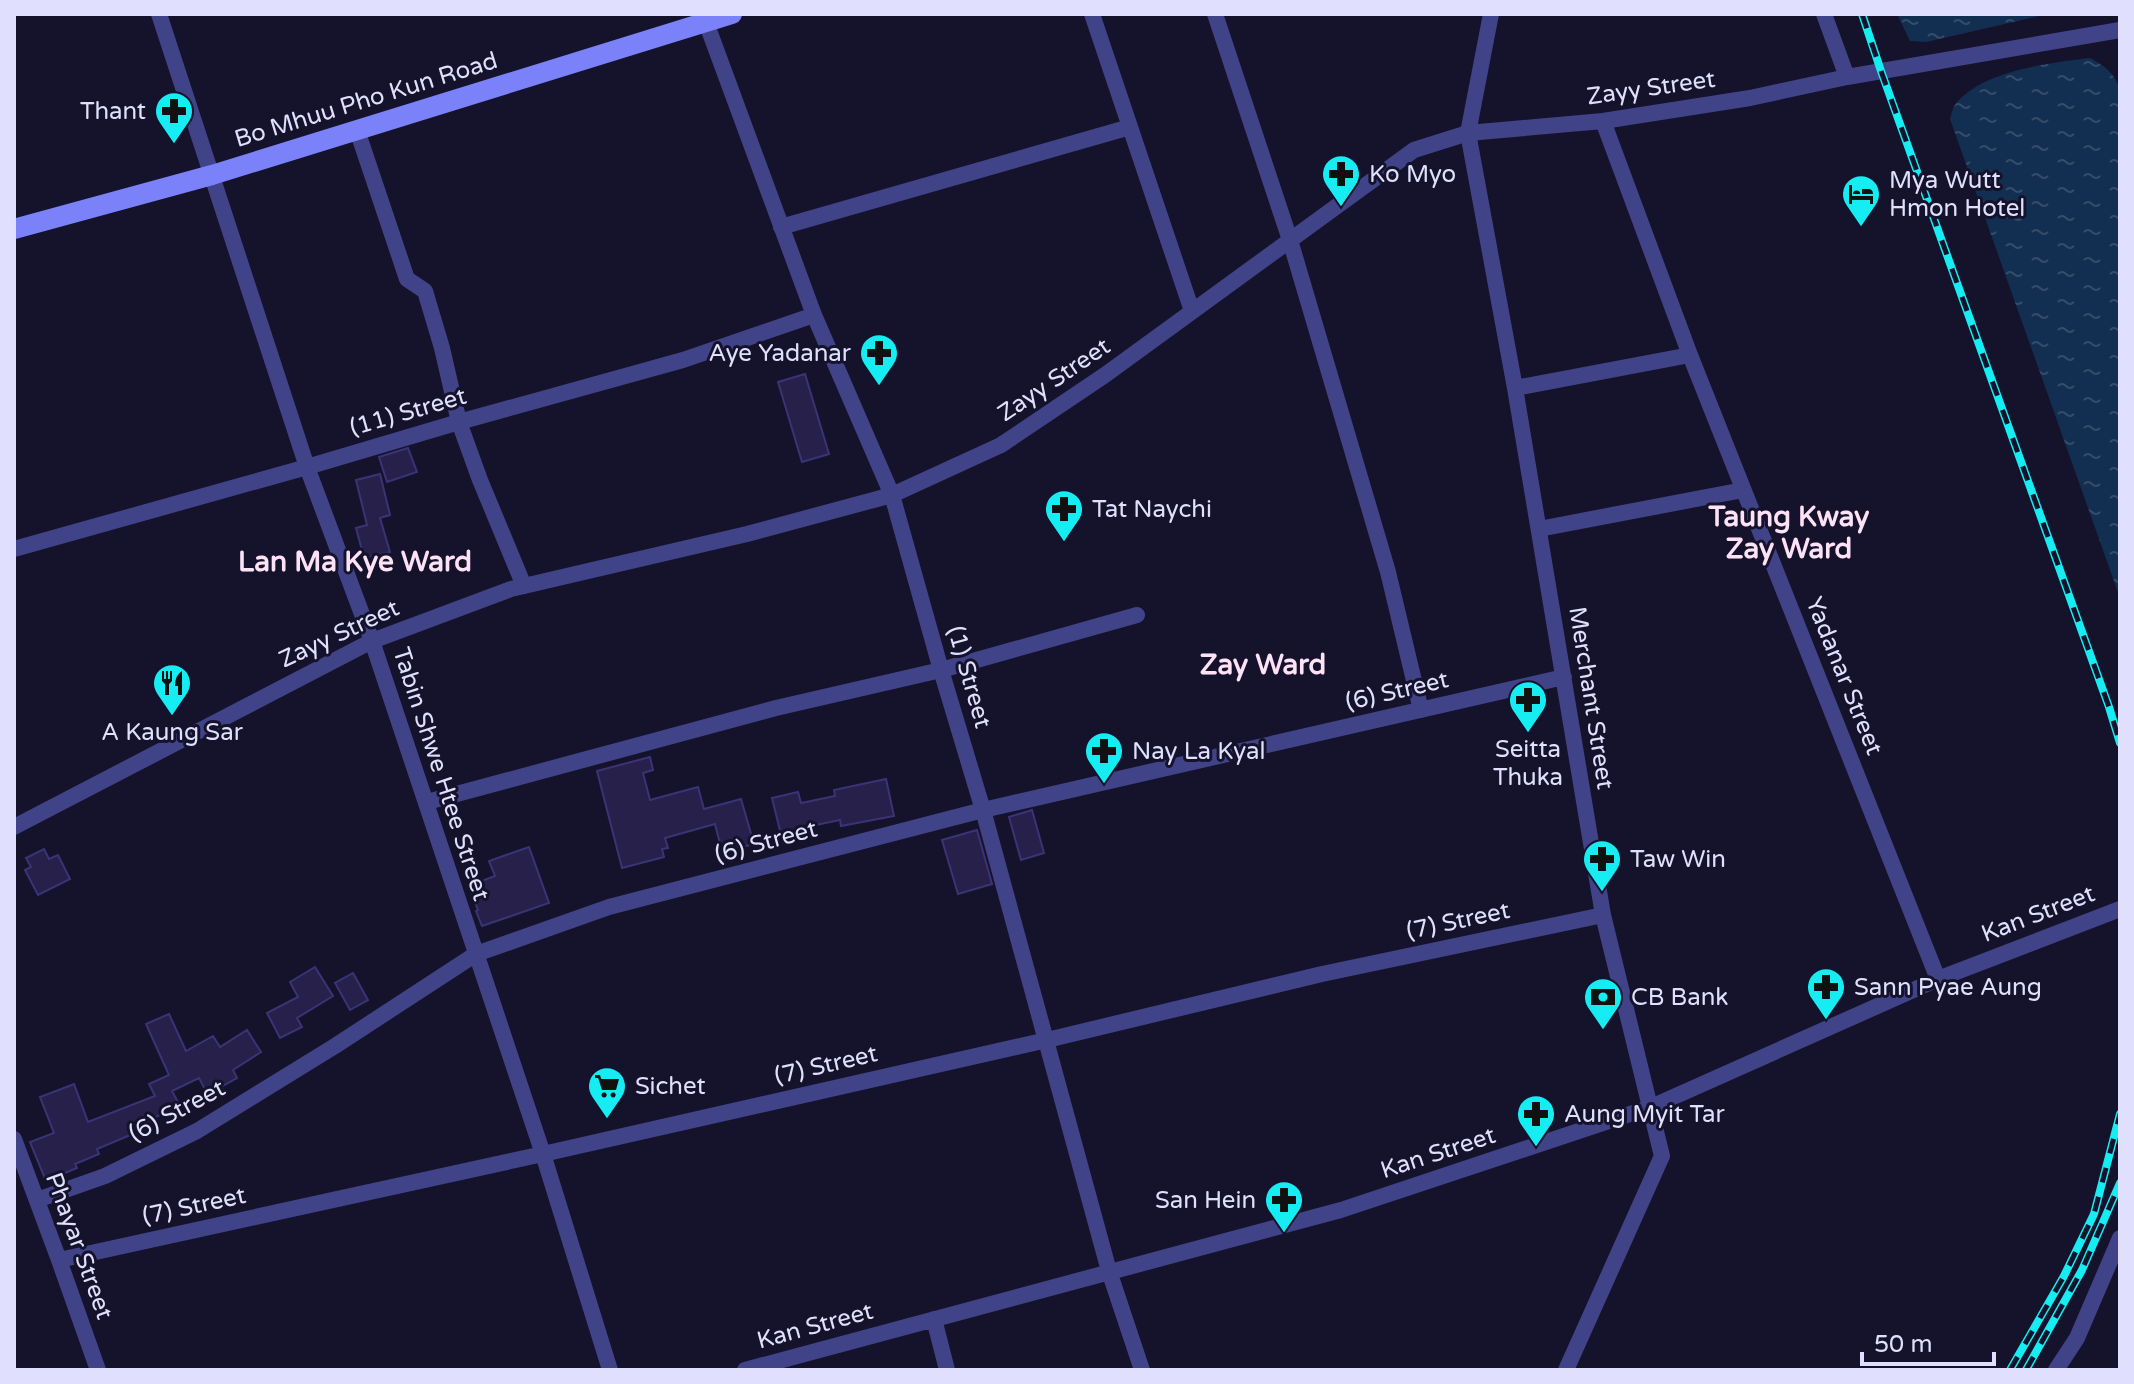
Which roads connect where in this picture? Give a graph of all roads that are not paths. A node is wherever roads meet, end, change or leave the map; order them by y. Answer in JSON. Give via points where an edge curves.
{"nodes":[{"id":1,"x":159,"y":14,"type":"edge"},
{"id":2,"x":732,"y":14,"type":"edge"},
{"id":3,"x":1092,"y":14,"type":"edge"},
{"id":4,"x":1215,"y":14,"type":"edge"},
{"id":5,"x":1491,"y":14,"type":"edge"},
{"id":6,"x":1824,"y":14,"type":"edge"},
{"id":7,"x":704,"y":18,"type":"edge"},
{"id":8,"x":2116,"y":25,"type":"edge"},
{"id":9,"x":1847,"y":77,"type":"junction"},
{"id":10,"x":1603,"y":121,"type":"junction"},
{"id":11,"x":1130,"y":127,"type":"junction"},
{"id":12,"x":357,"y":130,"type":"junction"},
{"id":13,"x":1468,"y":133,"type":"junction"},
{"id":14,"x":212,"y":175,"type":"junction"},
{"id":15,"x":781,"y":227,"type":"junction"},
{"id":16,"x":14,"y":229,"type":"edge"},
{"id":17,"x":1290,"y":240,"type":"junction"},
{"id":18,"x":1192,"y":311,"type":"junction"},
{"id":19,"x":814,"y":315,"type":"junction"},
{"id":20,"x":1690,"y":355,"type":"junction"},
{"id":21,"x":1515,"y":388,"type":"junction"},
{"id":22,"x":459,"y":422,"type":"junction"},
{"id":23,"x":307,"y":467,"type":"junction"},
{"id":24,"x":1743,"y":490,"type":"junction"},
{"id":25,"x":892,"y":495,"type":"junction"},
{"id":26,"x":1539,"y":529,"type":"junction"},
{"id":27,"x":14,"y":549,"type":"edge"},
{"id":28,"x":524,"y":586,"type":"junction"},
{"id":29,"x":1137,"y":615,"type":"dead end"},
{"id":30,"x":372,"y":641,"type":"junction"},
{"id":31,"x":941,"y":670,"type":"junction"},
{"id":32,"x":1564,"y":677,"type":"junction"},
{"id":33,"x":1421,"y":710,"type":"junction"},
{"id":34,"x":427,"y":802,"type":"junction"},
{"id":35,"x":983,"y":810,"type":"junction"},
{"id":36,"x":14,"y":827,"type":"edge"},
{"id":37,"x":2120,"y":909,"type":"edge"},
{"id":38,"x":1603,"y":915,"type":"junction"},
{"id":39,"x":476,"y":954,"type":"junction"},
{"id":40,"x":1938,"y":979,"type":"junction"},
{"id":41,"x":1047,"y":1040,"type":"junction"},
{"id":42,"x":1651,"y":1107,"type":"junction"},
{"id":43,"x":14,"y":1139,"type":"edge"},
{"id":44,"x":543,"y":1154,"type":"junction"},
{"id":45,"x":37,"y":1200,"type":"junction"},
{"id":46,"x":2120,"y":1238,"type":"edge"},
{"id":47,"x":59,"y":1260,"type":"junction"},
{"id":48,"x":1109,"y":1271,"type":"junction"},
{"id":49,"x":934,"y":1319,"type":"junction"},
{"id":50,"x":98,"y":1370,"type":"edge"},
{"id":51,"x":610,"y":1370,"type":"edge"},
{"id":52,"x":745,"y":1370,"type":"edge"},
{"id":53,"x":947,"y":1370,"type":"edge"},
{"id":54,"x":1142,"y":1370,"type":"edge"},
{"id":55,"x":1566,"y":1370,"type":"edge"},
{"id":56,"x":2056,"y":1370,"type":"edge"}],
"edges":[{"from":1,"to":14,"type":"street","name":"Tabin Shwe Htee Street"},
{"from":2,"to":7,"type":"street","name":"Bo Mhuu Pho Kun Road"},
{"from":3,"to":11,"type":"street"},
{"from":4,"to":17,"type":"street"},
{"from":5,"to":13,"type":"street","name":"Merchant Street"},
{"from":6,"to":9,"type":"street"},
{"from":7,"to":12,"type":"street","name":"Bo Mhuu Pho Kun Road"},
{"from":7,"to":15,"type":"street","name":"(1) Street"},
{"from":8,"to":9,"type":"street","name":"Zayy Street"},
{"from":9,"to":10,"type":"street","name":"Zayy Street"},
{"from":10,"to":13,"type":"street","name":"Zayy Street"},
{"from":10,"to":20,"type":"street","name":"Yadanar Street"},
{"from":11,"to":15,"type":"street"},
{"from":11,"to":18,"type":"street"},
{"from":12,"to":14,"type":"street","name":"Bo Mhuu Pho Kun Road"},
{"from":12,"to":22,"type":"street","via":[[407,279],[425,291]]},
{"from":13,"to":17,"type":"street","name":"Zayy Street","via":[[1414,150]]},
{"from":13,"to":21,"type":"street","name":"Merchant Street"},
{"from":14,"to":16,"type":"street","name":"Bo Mhuu Pho Kun Road"},
{"from":14,"to":23,"type":"street","name":"Tabin Shwe Htee Street"},
{"from":15,"to":19,"type":"street","name":"(1) Street"},
{"from":17,"to":18,"type":"street","name":"Zayy Street"},
{"from":17,"to":33,"type":"street","via":[[1388,572]]},
{"from":18,"to":25,"type":"street","name":"Zayy Street","via":[[1001,445]]},
{"from":19,"to":22,"type":"street","name":"(11) Street","via":[[683,360]]},
{"from":19,"to":25,"type":"street","name":"(1) Street"},
{"from":20,"to":21,"type":"street"},
{"from":20,"to":24,"type":"street","name":"Yadanar Street"},
{"from":21,"to":26,"type":"street","name":"Merchant Street"},
{"from":22,"to":23,"type":"street","name":"(11) Street"},
{"from":22,"to":28,"type":"street"},
{"from":23,"to":27,"type":"street","name":"(11) Street"},
{"from":23,"to":30,"type":"street","name":"Tabin Shwe Htee Street"},
{"from":24,"to":26,"type":"street"},
{"from":24,"to":40,"type":"street","name":"Yadanar Street"},
{"from":25,"to":28,"type":"street","name":"Zayy Street"},
{"from":25,"to":31,"type":"street","name":"(1) Street"},
{"from":26,"to":32,"type":"street","name":"Merchant Street"},
{"from":28,"to":30,"type":"street","name":"Zayy Street"},
{"from":29,"to":31,"type":"street"},
{"from":30,"to":34,"type":"street","name":"Tabin Shwe Htee Street"},
{"from":30,"to":36,"type":"street","name":"Zayy Street"},
{"from":31,"to":34,"type":"street","via":[[776,708]]},
{"from":31,"to":35,"type":"street","name":"(1) Street"},
{"from":32,"to":33,"type":"street","name":"(6) Street"},
{"from":32,"to":38,"type":"street","name":"Merchant Street"},
{"from":33,"to":35,"type":"street","name":"(6) Street"},
{"from":34,"to":39,"type":"street","name":"Tabin Shwe Htee Street"},
{"from":35,"to":39,"type":"street","name":"(6) Street","via":[[609,907]]},
{"from":35,"to":41,"type":"street","name":"(1) Street"},
{"from":37,"to":40,"type":"street","name":"Kan Street"},
{"from":38,"to":41,"type":"street","name":"(7) Street","via":[[1322,974]]},
{"from":38,"to":42,"type":"street","name":"Merchant Street"},
{"from":39,"to":44,"type":"street","name":"Tabin Shwe Htee Street"},
{"from":39,"to":45,"type":"street","name":"(6) Street","via":[[197,1131],[105,1176]]},
{"from":40,"to":42,"type":"street","name":"Kan Street"},
{"from":41,"to":44,"type":"street","name":"(7) Street"},
{"from":41,"to":48,"type":"street","name":"(1) Street"},
{"from":42,"to":48,"type":"street","name":"Kan Street","via":[[1341,1210]]},
{"from":42,"to":55,"type":"street","name":"Merchant Street","via":[[1662,1156]]},
{"from":43,"to":45,"type":"street","name":"Phayar Street"},
{"from":44,"to":47,"type":"street","name":"(7) Street"},
{"from":44,"to":51,"type":"street","name":"Tabin Shwe Htee Street"},
{"from":45,"to":47,"type":"street","name":"Phayar Street"},
{"from":46,"to":56,"type":"street","via":[[2077,1338]]},
{"from":47,"to":50,"type":"street","name":"Phayar Street"},
{"from":48,"to":49,"type":"street","name":"Kan Street"},
{"from":48,"to":54,"type":"street","name":"(1) Street"},
{"from":49,"to":52,"type":"street","name":"Kan Street"},
{"from":49,"to":53,"type":"street"}]}
